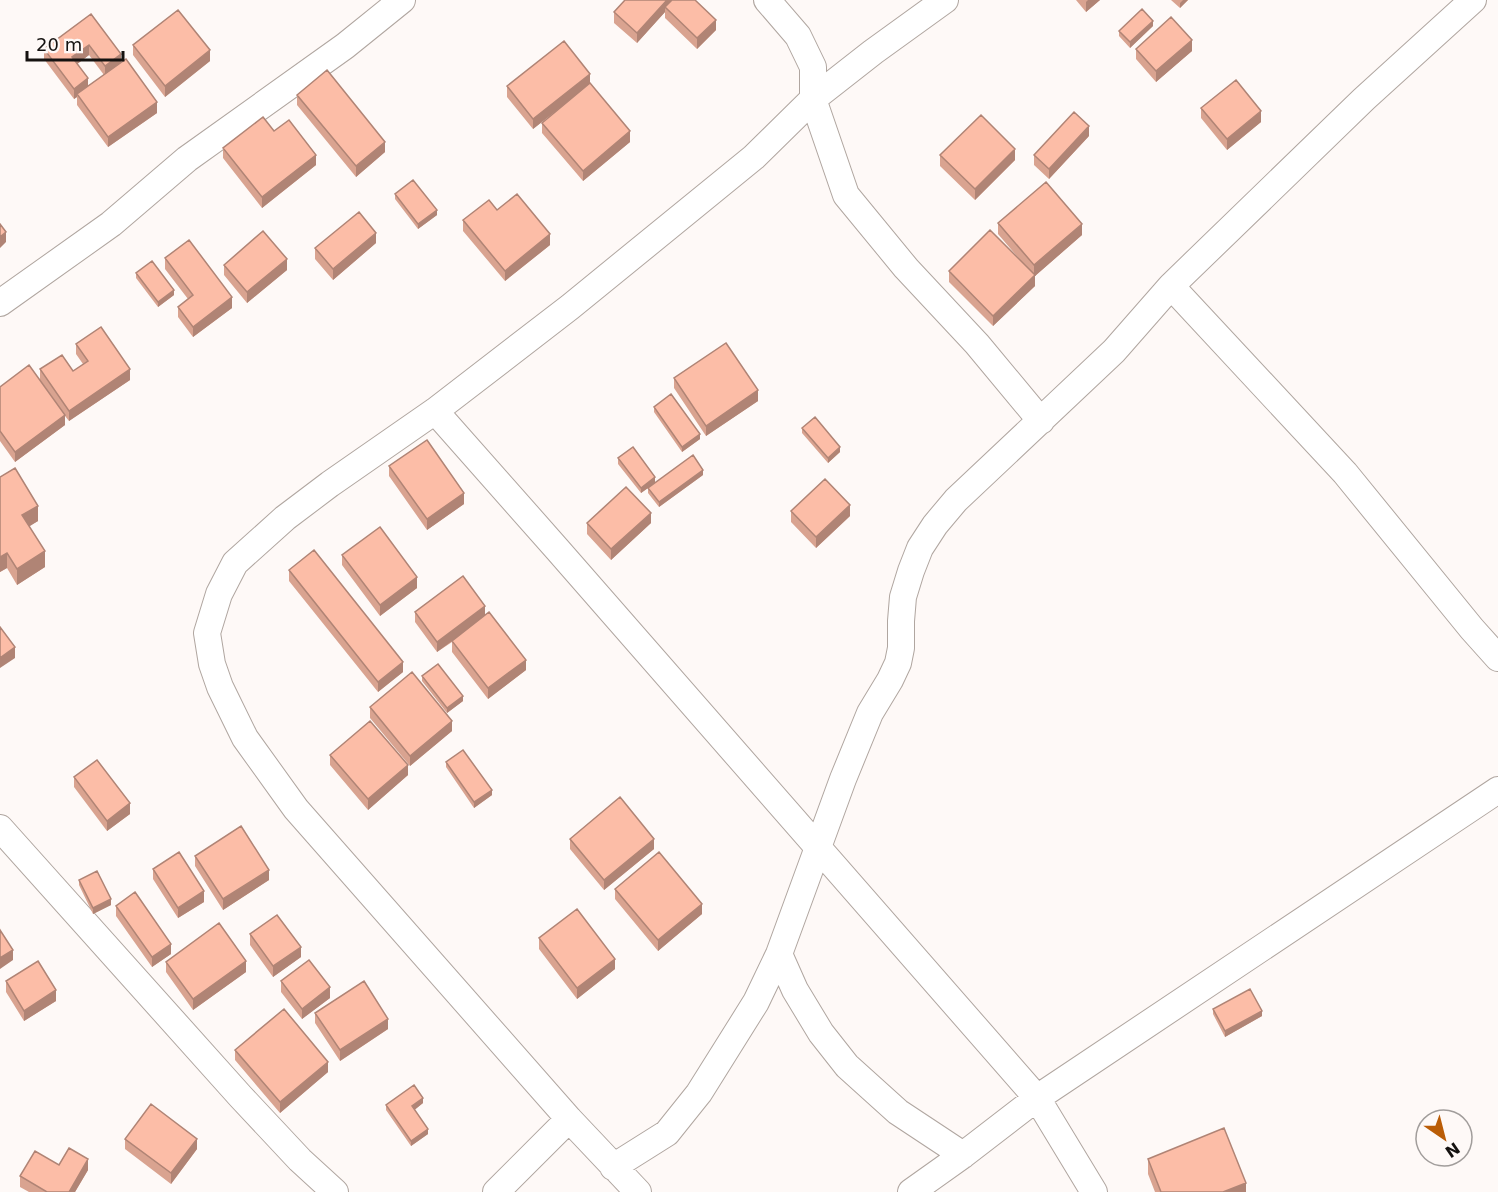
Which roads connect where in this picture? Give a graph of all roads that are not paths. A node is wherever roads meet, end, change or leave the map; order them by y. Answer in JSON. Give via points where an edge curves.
{"nodes":[{"id":1,"x":402,"y":0,"type":"edge"},
{"id":2,"x":767,"y":0,"type":"edge"},
{"id":3,"x":945,"y":0,"type":"edge"},
{"id":4,"x":1473,"y":0,"type":"edge"},
{"id":5,"x":813,"y":99,"type":"junction"},
{"id":6,"x":1171,"y":286,"type":"junction"},
{"id":7,"x":0,"y":303,"type":"edge"},
{"id":8,"x":435,"y":411,"type":"junction"},
{"id":9,"x":1041,"y":421,"type":"junction"},
{"id":10,"x":1498,"y":658,"type":"edge"},
{"id":11,"x":1498,"y":790,"type":"edge"},
{"id":12,"x":0,"y":828,"type":"edge"},
{"id":13,"x":818,"y":848,"type":"junction"},
{"id":14,"x":779,"y":954,"type":"junction"},
{"id":15,"x":1037,"y":1098,"type":"junction"},
{"id":16,"x":569,"y":1119,"type":"junction"},
{"id":17,"x":963,"y":1155,"type":"junction"},
{"id":18,"x":613,"y":1167,"type":"junction"},
{"id":19,"x":335,"y":1192,"type":"edge"},
{"id":20,"x":496,"y":1192,"type":"edge"},
{"id":21,"x":638,"y":1192,"type":"edge"},
{"id":22,"x":911,"y":1192,"type":"edge"},
{"id":23,"x":1094,"y":1192,"type":"edge"}],
"edges":[{"from":1,"to":7,"type":"street","via":[[345,46],[187,159],[111,224]]},
{"from":2,"to":5,"type":"street","via":[[798,36],[813,67]]},
{"from":3,"to":5,"type":"street"},
{"from":4,"to":6,"type":"street","via":[[1364,99]]},
{"from":5,"to":8,"type":"street","via":[[754,157]]},
{"from":5,"to":9,"type":"street","via":[[846,195]]},
{"from":6,"to":9,"type":"street","via":[[1114,351]]},
{"from":6,"to":10,"type":"street","via":[[1345,473]]},
{"from":8,"to":13,"type":"street"},
{"from":8,"to":16,"type":"street","via":[[285,518],[235,563],[219,594],[207,633],[212,664],[245,738],[296,809]]},
{"from":9,"to":13,"type":"street","via":[[956,500],[920,548],[903,597],[898,663],[870,713]]},
{"from":11,"to":15,"type":"street"},
{"from":12,"to":19,"type":"street","via":[[241,1097]]},
{"from":13,"to":14,"type":"street"},
{"from":13,"to":15,"type":"street"},
{"from":14,"to":17,"type":"street","via":[[821,1033],[847,1066],[898,1112]]},
{"from":14,"to":18,"type":"street","via":[[756,1002],[699,1093],[667,1133]]},
{"from":15,"to":17,"type":"street"},
{"from":15,"to":23,"type":"street"},
{"from":16,"to":18,"type":"street"},
{"from":16,"to":20,"type":"street"},
{"from":17,"to":22,"type":"street"},
{"from":18,"to":21,"type":"street"}]}
